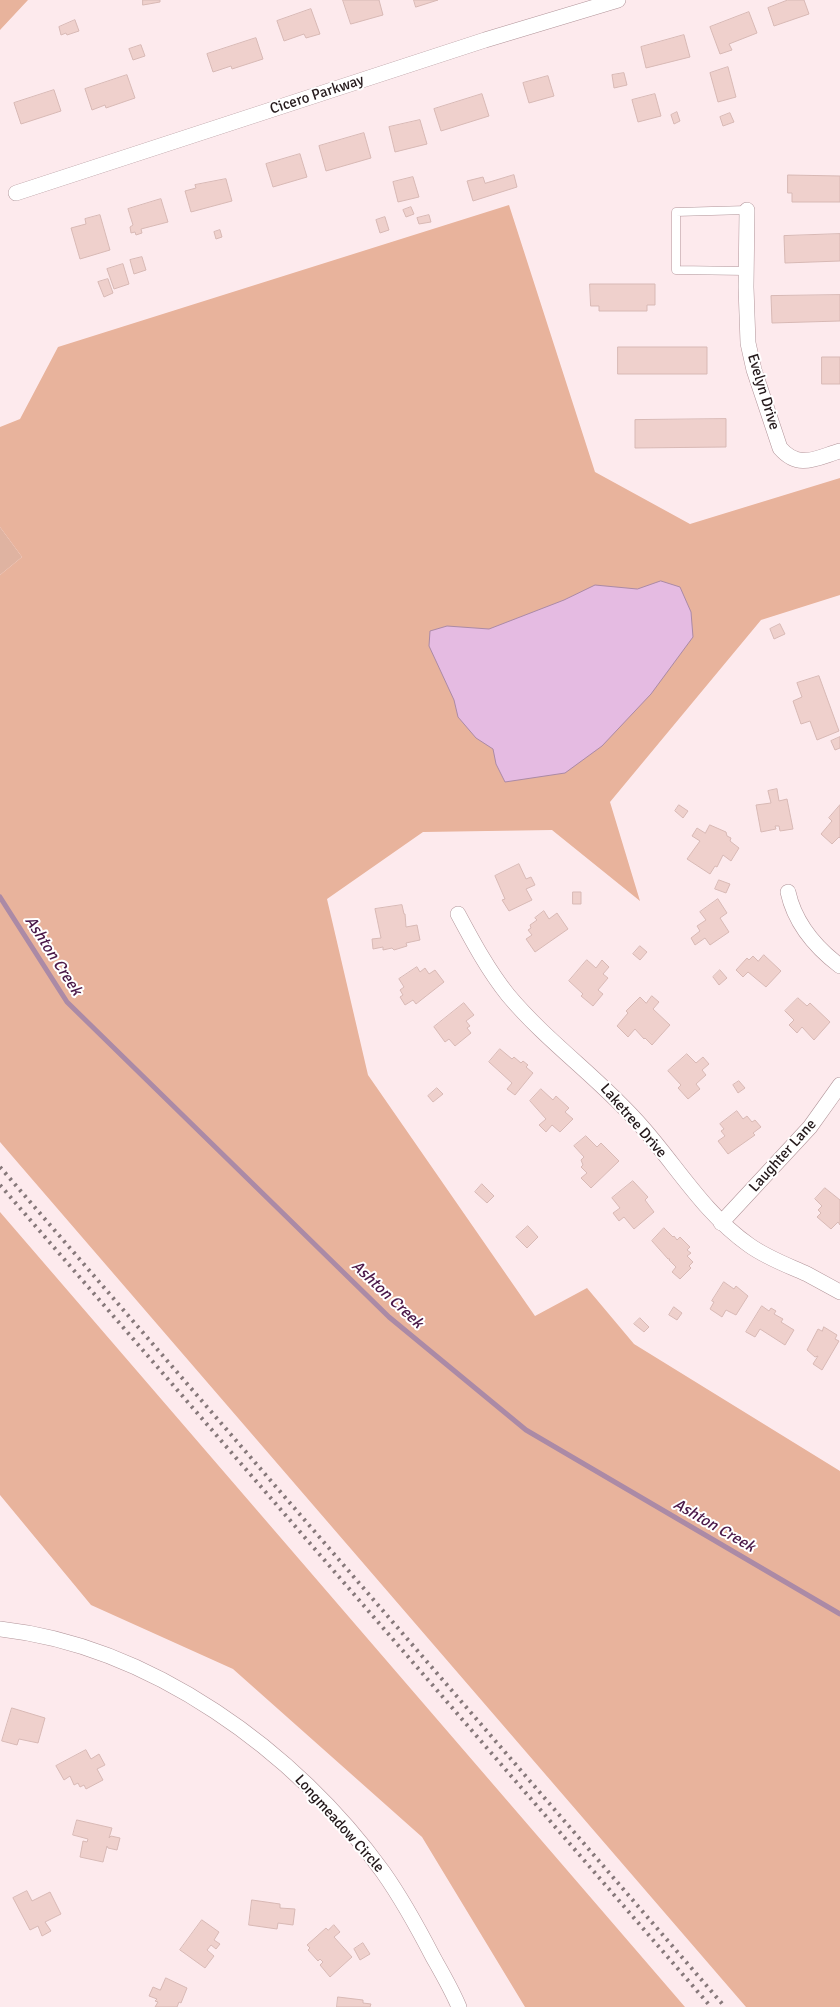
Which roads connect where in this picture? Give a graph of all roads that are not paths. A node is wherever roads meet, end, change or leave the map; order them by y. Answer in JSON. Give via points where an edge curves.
{"nodes":[{"id":1,"x":618,"y":0,"type":"edge"},
{"id":2,"x":16,"y":193,"type":"dead end"},
{"id":3,"x":747,"y":210,"type":"joint"},
{"id":4,"x":746,"y":271,"type":"junction"},
{"id":5,"x":840,"y":451,"type":"edge"},
{"id":6,"x":788,"y":892,"type":"dead end"},
{"id":7,"x":458,"y":914,"type":"dead end"},
{"id":8,"x":840,"y":966,"type":"edge"},
{"id":9,"x":840,"y":1085,"type":"edge"},
{"id":10,"x":721,"y":1223,"type":"junction"},
{"id":11,"x":840,"y":1292,"type":"edge"},
{"id":12,"x":0,"y":1629,"type":"edge"},
{"id":13,"x":459,"y":2007,"type":"edge"}],
"edges":[{"from":1,"to":2,"type":"street","name":"Cicero Parkway"},
{"from":3,"to":4,"type":"street","name":"Evelyn Drive"},
{"from":3,"to":4,"type":"lane","via":[[676,212],[676,270]]},
{"from":4,"to":5,"type":"street","name":"Evelyn Drive","via":[[748,343],[780,448],[796,461]]},
{"from":6,"to":8,"type":"street","via":[[797,920],[829,958]]},
{"from":7,"to":10,"type":"street","name":"Laketree Drive","via":[[485,963],[509,995],[643,1128]]},
{"from":9,"to":10,"type":"street","name":"Laughter Lane","via":[[810,1127]]},
{"from":10,"to":11,"type":"street","name":"Laketree Drive","via":[[750,1246]]},
{"from":12,"to":13,"type":"street","name":"Longmeadow Circle","via":[[90,1649],[123,1662],[167,1683],[254,1739],[315,1793],[382,1871],[409,1912]]}]}
